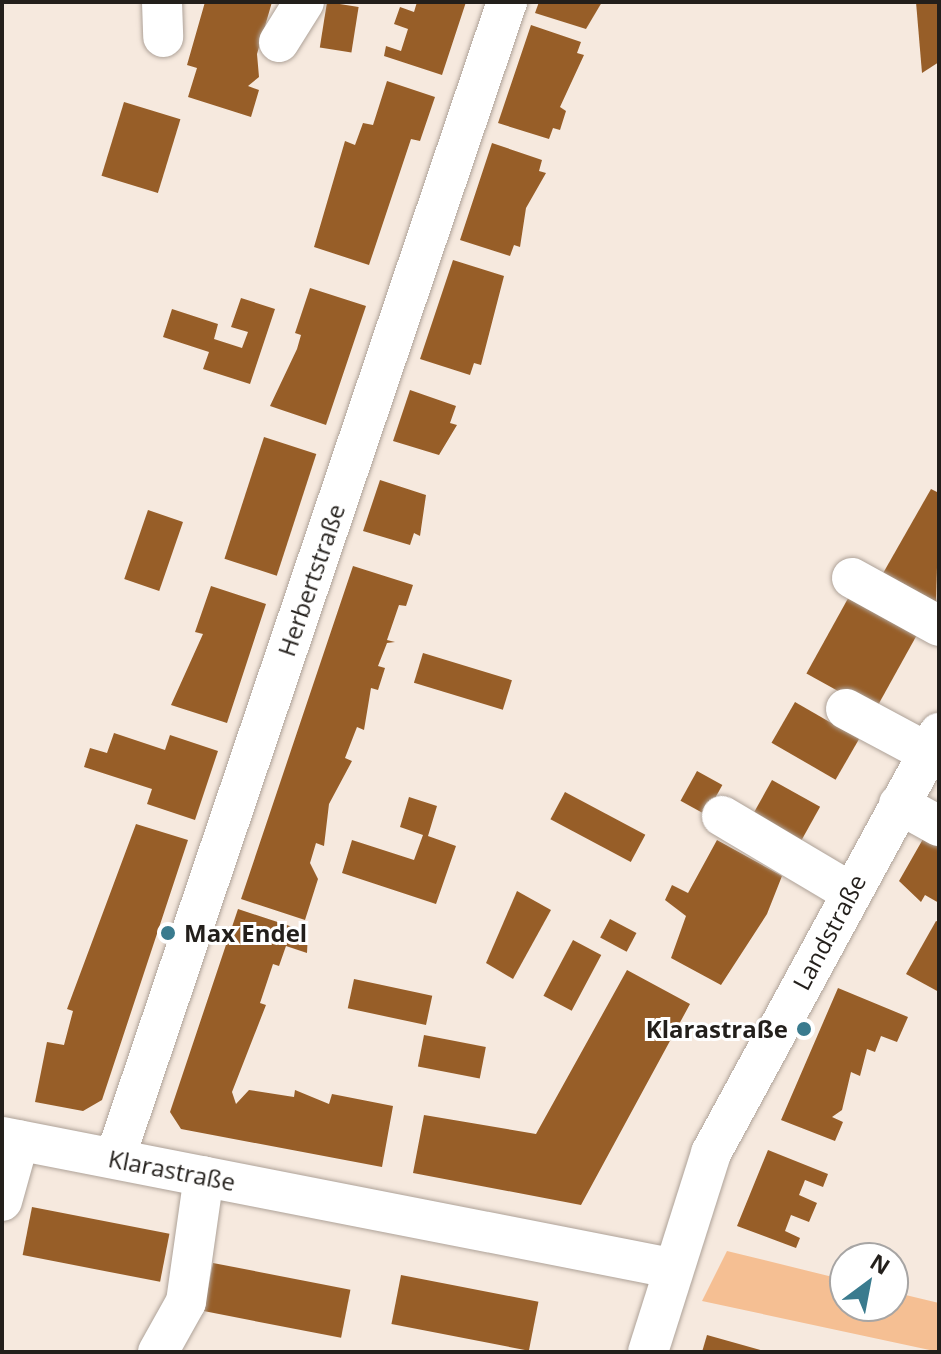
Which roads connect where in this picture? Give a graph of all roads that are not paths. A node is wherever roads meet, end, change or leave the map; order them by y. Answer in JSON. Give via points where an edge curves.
{"nodes":[{"id":1,"x":304,"y":2,"type":"edge"},
{"id":2,"x":507,"y":2,"type":"edge"},
{"id":3,"x":279,"y":42,"type":"dead end"},
{"id":4,"x":852,"y":578,"type":"dead end"},
{"id":5,"x":939,"y":626,"type":"edge"},
{"id":6,"x":846,"y":709,"type":"dead end"},
{"id":7,"x":933,"y":743,"type":"edge"},
{"id":8,"x":899,"y":804,"type":"junction"},
{"id":9,"x":722,"y":816,"type":"dead end"},
{"id":10,"x":939,"y":826,"type":"edge"},
{"id":11,"x":850,"y":892,"type":"junction"},
{"id":12,"x":10,"y":1138,"type":"edge"},
{"id":13,"x":115,"y":1158,"type":"junction"},
{"id":14,"x":204,"y":1176,"type":"junction"},
{"id":15,"x":2,"y":1201,"type":"edge"},
{"id":16,"x":671,"y":1268,"type":"junction"},
{"id":17,"x":158,"y":1352,"type":"edge"},
{"id":18,"x":648,"y":1352,"type":"edge"}],
"edges":[{"from":1,"to":3,"type":"street"},
{"from":2,"to":13,"type":"street","name":"Herbertstraße"},
{"from":4,"to":5,"type":"street"},
{"from":6,"to":7,"type":"street"},
{"from":7,"to":8,"type":"street","name":"Landstraße"},
{"from":8,"to":10,"type":"street"},
{"from":8,"to":11,"type":"street","name":"Landstraße"},
{"from":9,"to":11,"type":"street"},
{"from":11,"to":16,"type":"street","name":"Landstraße","via":[[711,1153]]},
{"from":12,"to":13,"type":"street","name":"Klarastraße"},
{"from":12,"to":15,"type":"street"},
{"from":13,"to":14,"type":"street","name":"Klarastraße"},
{"from":14,"to":16,"type":"street","name":"Klarastraße"},
{"from":14,"to":17,"type":"street","via":[[186,1302]]},
{"from":16,"to":18,"type":"street","name":"Landstraße"}]}
